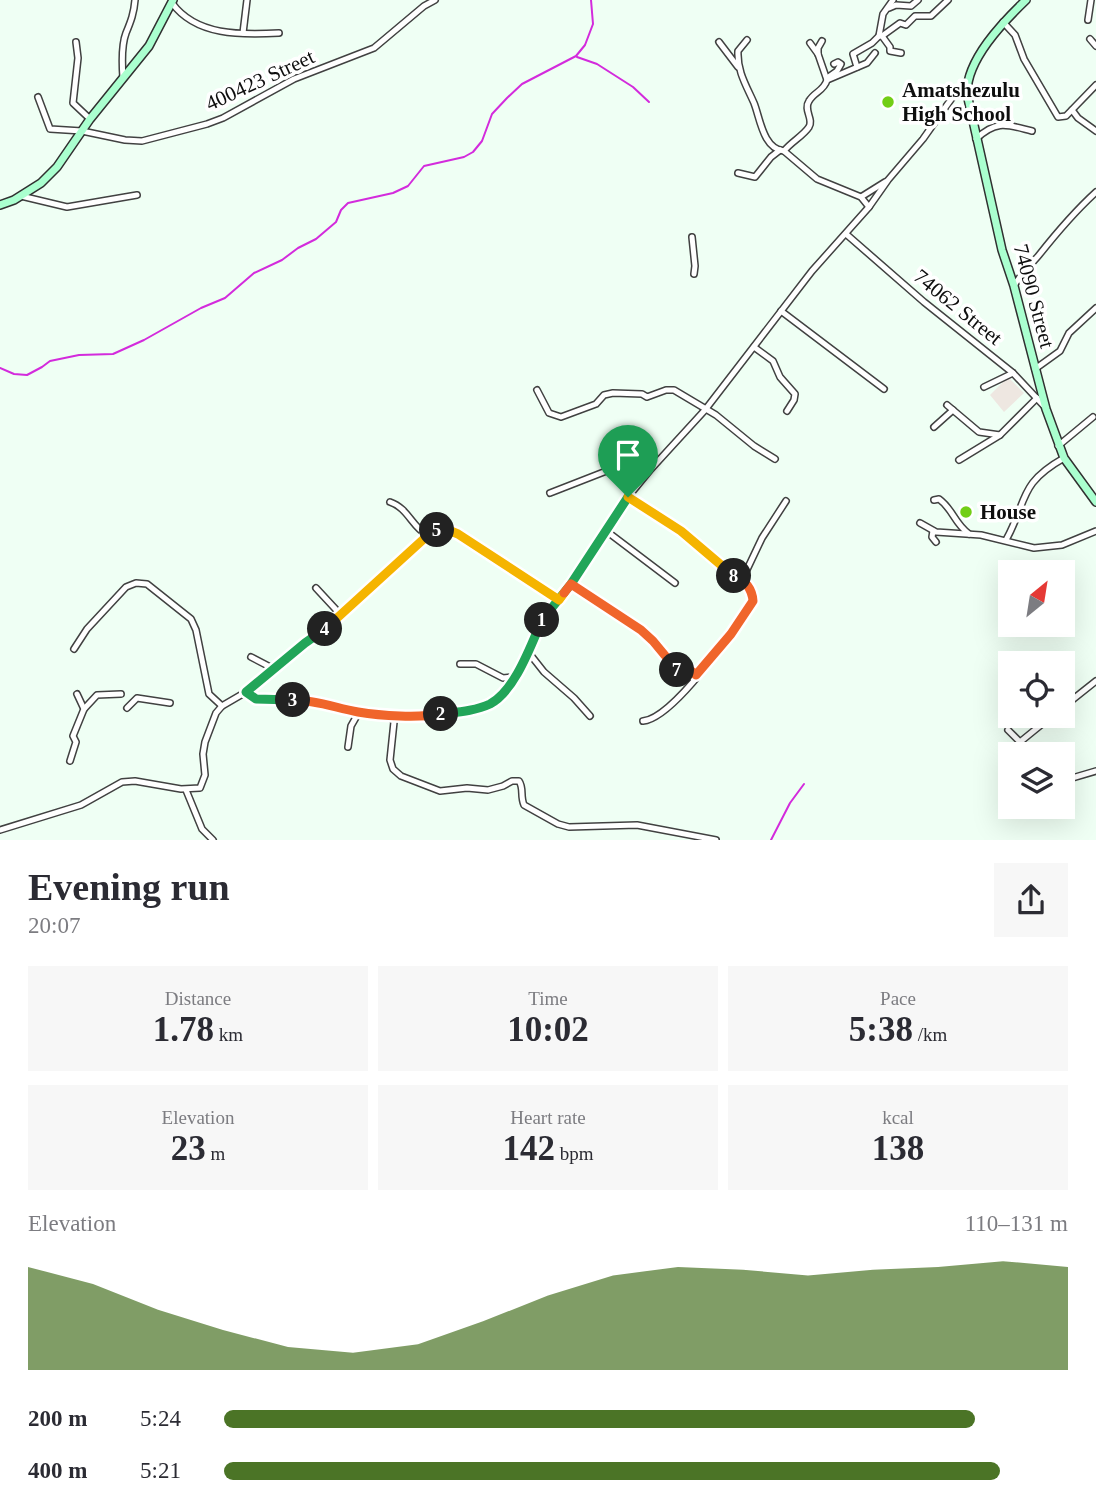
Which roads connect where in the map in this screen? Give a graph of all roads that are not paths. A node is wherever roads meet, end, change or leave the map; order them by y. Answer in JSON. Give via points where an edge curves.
{"nodes":[{"id":1,"x":135,"y":0,"type":"edge"},
{"id":2,"x":247,"y":0,"type":"edge"},
{"id":3,"x":435,"y":0,"type":"edge"},
{"id":4,"x":918,"y":0,"type":"edge"},
{"id":5,"x":948,"y":0,"type":"edge"},
{"id":6,"x":1026,"y":0,"type":"edge"},
{"id":7,"x":1091,"y":0,"type":"edge"},
{"id":8,"x":173,"y":1,"type":"edge"},
{"id":9,"x":895,"y":2,"type":"edge"},
{"id":10,"x":1088,"y":20,"type":"dead end"},
{"id":11,"x":1003,"y":22,"type":"junction"},
{"id":12,"x":243,"y":33,"type":"junction"},
{"id":13,"x":279,"y":33,"type":"dead end"},
{"id":14,"x":880,"y":36,"type":"junction"},
{"id":15,"x":1090,"y":39,"type":"dead end"},
{"id":16,"x":747,"y":40,"type":"dead end"},
{"id":17,"x":822,"y":41,"type":"dead end"},
{"id":18,"x":76,"y":42,"type":"dead end"},
{"id":19,"x":719,"y":42,"type":"dead end"},
{"id":20,"x":810,"y":43,"type":"dead end"},
{"id":21,"x":1096,"y":46,"type":"edge"},
{"id":22,"x":875,"y":53,"type":"dead end"},
{"id":23,"x":901,"y":53,"type":"dead end"},
{"id":24,"x":818,"y":54,"type":"junction"},
{"id":25,"x":834,"y":64,"type":"dead end"},
{"id":26,"x":738,"y":67,"type":"junction"},
{"id":27,"x":857,"y":67,"type":"junction"},
{"id":28,"x":123,"y":78,"type":"junction"},
{"id":29,"x":827,"y":79,"type":"junction"},
{"id":30,"x":1096,"y":85,"type":"edge"},
{"id":31,"x":967,"y":89,"type":"junction"},
{"id":32,"x":38,"y":97,"type":"dead end"},
{"id":33,"x":1072,"y":110,"type":"junction"},
{"id":34,"x":90,"y":119,"type":"junction"},
{"id":35,"x":82,"y":131,"type":"junction"},
{"id":36,"x":1032,"y":131,"type":"dead end"},
{"id":37,"x":1096,"y":131,"type":"edge"},
{"id":38,"x":976,"y":139,"type":"junction"},
{"id":39,"x":782,"y":150,"type":"junction"},
{"id":40,"x":738,"y":173,"type":"dead end"},
{"id":41,"x":888,"y":180,"type":"junction"},
{"id":42,"x":1096,"y":192,"type":"edge"},
{"id":43,"x":137,"y":195,"type":"dead end"},
{"id":44,"x":21,"y":196,"type":"junction"},
{"id":45,"x":861,"y":197,"type":"junction"},
{"id":46,"x":0,"y":205,"type":"edge"},
{"id":47,"x":869,"y":207,"type":"junction"},
{"id":48,"x":846,"y":234,"type":"junction"},
{"id":49,"x":691,"y":237,"type":"dead end"},
{"id":50,"x":694,"y":274,"type":"dead end"},
{"id":51,"x":1014,"y":286,"type":"junction"},
{"id":52,"x":1096,"y":308,"type":"edge"},
{"id":53,"x":781,"y":311,"type":"junction"},
{"id":54,"x":754,"y":347,"type":"junction"},
{"id":55,"x":1035,"y":369,"type":"junction"},
{"id":56,"x":1013,"y":373,"type":"junction"},
{"id":57,"x":1039,"y":384,"type":"junction"},
{"id":58,"x":1026,"y":385,"type":"junction"},
{"id":59,"x":984,"y":387,"type":"dead end"},
{"id":60,"x":884,"y":389,"type":"dead end"},
{"id":61,"x":537,"y":390,"type":"dead end"},
{"id":62,"x":1037,"y":398,"type":"junction"},
{"id":63,"x":947,"y":405,"type":"dead end"},
{"id":64,"x":1046,"y":409,"type":"junction"},
{"id":65,"x":705,"y":410,"type":"junction"},
{"id":66,"x":787,"y":411,"type":"dead end"},
{"id":67,"x":953,"y":411,"type":"junction"},
{"id":68,"x":1093,"y":417,"type":"dead end"},
{"id":69,"x":934,"y":427,"type":"dead end"},
{"id":70,"x":1000,"y":435,"type":"junction"},
{"id":71,"x":1058,"y":446,"type":"junction"},
{"id":72,"x":1064,"y":458,"type":"junction"},
{"id":73,"x":775,"y":459,"type":"dead end"},
{"id":74,"x":960,"y":460,"type":"dead end"},
{"id":75,"x":636,"y":487,"type":"junction"},
{"id":76,"x":550,"y":493,"type":"dead end"},
{"id":77,"x":628,"y":497,"type":"junction"},
{"id":78,"x":936,"y":499,"type":"dead end"},
{"id":79,"x":786,"y":501,"type":"dead end"},
{"id":80,"x":390,"y":502,"type":"dead end"},
{"id":81,"x":1096,"y":502,"type":"edge"},
{"id":82,"x":920,"y":523,"type":"dead end"},
{"id":83,"x":606,"y":530,"type":"junction"},
{"id":84,"x":933,"y":531,"type":"junction"},
{"id":85,"x":1096,"y":531,"type":"edge"},
{"id":86,"x":427,"y":536,"type":"junction"},
{"id":87,"x":972,"y":536,"type":"junction"},
{"id":88,"x":1006,"y":540,"type":"junction"},
{"id":89,"x":936,"y":542,"type":"dead end"},
{"id":90,"x":743,"y":578,"type":"junction"},
{"id":91,"x":675,"y":583,"type":"dead end"},
{"id":92,"x":571,"y":584,"type":"junction"},
{"id":93,"x":316,"y":588,"type":"dead end"},
{"id":94,"x":559,"y":600,"type":"junction"},
{"id":95,"x":341,"y":615,"type":"junction"},
{"id":96,"x":74,"y":649,"type":"dead end"},
{"id":97,"x":529,"y":653,"type":"junction"},
{"id":98,"x":251,"y":657,"type":"dead end"},
{"id":99,"x":460,"y":664,"type":"dead end"},
{"id":100,"x":274,"y":669,"type":"junction"},
{"id":101,"x":696,"y":675,"type":"junction"},
{"id":102,"x":514,"y":677,"type":"junction"},
{"id":103,"x":1096,"y":681,"type":"edge"},
{"id":104,"x":246,"y":692,"type":"junction"},
{"id":105,"x":77,"y":694,"type":"dead end"},
{"id":106,"x":121,"y":694,"type":"dead end"},
{"id":107,"x":1075,"y":698,"type":"edge"},
{"id":108,"x":170,"y":703,"type":"dead end"},
{"id":109,"x":222,"y":706,"type":"junction"},
{"id":110,"x":127,"y":708,"type":"dead end"},
{"id":111,"x":83,"y":709,"type":"junction"},
{"id":112,"x":359,"y":712,"type":"junction"},
{"id":113,"x":389,"y":714,"type":"junction"},
{"id":114,"x":590,"y":716,"type":"dead end"},
{"id":115,"x":643,"y":720,"type":"dead end"},
{"id":116,"x":1037,"y":728,"type":"edge"},
{"id":117,"x":1008,"y":730,"type":"dead end"},
{"id":118,"x":1020,"y":742,"type":"joint"},
{"id":119,"x":348,"y":747,"type":"dead end"},
{"id":120,"x":70,"y":761,"type":"dead end"},
{"id":121,"x":1096,"y":771,"type":"edge"},
{"id":122,"x":1075,"y":777,"type":"edge"},
{"id":123,"x":186,"y":790,"type":"junction"},
{"id":124,"x":0,"y":830,"type":"edge"},
{"id":125,"x":213,"y":840,"type":"edge"},
{"id":126,"x":716,"y":840,"type":"edge"}],
"edges":[{"from":1,"to":28,"type":"street","via":[[126,34]]},
{"from":2,"to":12,"type":"street"},
{"from":3,"to":35,"type":"street","name":"400423 Street","via":[[374,48],[294,79],[223,118],[142,141]]},
{"from":4,"to":9,"type":"street","via":[[906,7]]},
{"from":5,"to":14,"type":"street","via":[[931,16],[915,16]]},
{"from":6,"to":11,"type":"street"},
{"from":7,"to":10,"type":"street"},
{"from":8,"to":12,"type":"street","via":[[192,23]]},
{"from":8,"to":28,"type":"street","via":[[149,46]]},
{"from":9,"to":14,"type":"street","via":[[881,19]]},
{"from":11,"to":31,"type":"street","via":[[981,53]]},
{"from":11,"to":33,"type":"street","via":[[1015,35],[1055,112],[1062,118]]},
{"from":12,"to":13,"type":"street"},
{"from":14,"to":23,"type":"street","via":[[890,51]]},
{"from":14,"to":27,"type":"street","via":[[853,54]]},
{"from":15,"to":21,"type":"street"},
{"from":16,"to":26,"type":"street","via":[[739,47]]},
{"from":17,"to":24,"type":"street"},
{"from":18,"to":34,"type":"street","via":[[73,103]]},
{"from":19,"to":26,"type":"street"},
{"from":20,"to":24,"type":"street"},
{"from":22,"to":27,"type":"street"},
{"from":24,"to":29,"type":"street"},
{"from":25,"to":29,"type":"street","via":[[841,64]]},
{"from":26,"to":39,"type":"street","via":[[758,121],[772,145]]},
{"from":27,"to":29,"type":"street"},
{"from":28,"to":34,"type":"street"},
{"from":29,"to":39,"type":"street","via":[[809,100],[810,127]]},
{"from":30,"to":33,"type":"street"},
{"from":31,"to":38,"type":"street","name":"74090 Street"},
{"from":31,"to":41,"type":"street","via":[[955,94]]},
{"from":32,"to":35,"type":"street","name":"400423 Street","via":[[50,129]]},
{"from":33,"to":37,"type":"street"},
{"from":34,"to":35,"type":"street"},
{"from":35,"to":44,"type":"street","via":[[57,167]]},
{"from":36,"to":38,"type":"street","via":[[1005,124]]},
{"from":38,"to":51,"type":"street","name":"74090 Street"},
{"from":39,"to":40,"type":"street","via":[[755,177]]},
{"from":39,"to":45,"type":"street","via":[[817,179]]},
{"from":41,"to":45,"type":"street"},
{"from":41,"to":47,"type":"street"},
{"from":42,"to":51,"type":"street","via":[[1061,225]]},
{"from":43,"to":44,"type":"street","via":[[67,207]]},
{"from":44,"to":46,"type":"street"},
{"from":45,"to":47,"type":"street"},
{"from":47,"to":48,"type":"street"},
{"from":48,"to":53,"type":"street"},
{"from":48,"to":56,"type":"street","name":"74062 Street"},
{"from":49,"to":50,"type":"street"},
{"from":51,"to":55,"type":"street","name":"74090 Street"},
{"from":52,"to":55,"type":"street","via":[[1069,333],[1060,351]]},
{"from":53,"to":54,"type":"street"},
{"from":53,"to":60,"type":"street"},
{"from":54,"to":65,"type":"street"},
{"from":54,"to":66,"type":"street","via":[[773,360],[795,394]]},
{"from":55,"to":57,"type":"street","name":"74090 Street"},
{"from":56,"to":58,"type":"street","name":"74062 Street"},
{"from":56,"to":59,"type":"street"},
{"from":57,"to":58,"type":"street"},
{"from":57,"to":64,"type":"street","name":"74090 Street"},
{"from":58,"to":62,"type":"street","name":"74062 Street"},
{"from":61,"to":65,"type":"street","via":[[555,417],[596,404],[604,395],[647,397],[666,390],[674,390]]},
{"from":62,"to":64,"type":"street","name":"74062 Street"},
{"from":62,"to":70,"type":"street"},
{"from":63,"to":67,"type":"street"},
{"from":64,"to":71,"type":"street","name":"74090 Street"},
{"from":65,"to":73,"type":"street"},
{"from":65,"to":75,"type":"street"},
{"from":67,"to":69,"type":"street"},
{"from":67,"to":70,"type":"street","via":[[979,432]]},
{"from":68,"to":71,"type":"street"},
{"from":70,"to":74,"type":"street"},
{"from":71,"to":72,"type":"street","name":"74090 Street"},
{"from":72,"to":81,"type":"street","name":"74090 Street"},
{"from":72,"to":88,"type":"street","via":[[1046,468],[1028,488]]},
{"from":75,"to":76,"type":"street","via":[[613,470]]},
{"from":75,"to":77,"type":"street"},
{"from":77,"to":83,"type":"street"},
{"from":77,"to":90,"type":"street","via":[[681,531],[728,572]]},
{"from":78,"to":87,"type":"street","via":[[948,505],[957,525]]},
{"from":79,"to":90,"type":"street"},
{"from":80,"to":86,"type":"street","via":[[402,508]]},
{"from":82,"to":84,"type":"street"},
{"from":83,"to":91,"type":"street"},
{"from":83,"to":92,"type":"street"},
{"from":84,"to":87,"type":"street"},
{"from":84,"to":89,"type":"street"},
{"from":85,"to":88,"type":"street","via":[[1054,547],[1034,548]]},
{"from":86,"to":94,"type":"street","via":[[451,530]]},
{"from":86,"to":95,"type":"street"},
{"from":87,"to":88,"type":"street"},
{"from":90,"to":101,"type":"street","via":[[753,601]]},
{"from":92,"to":94,"type":"street"},
{"from":92,"to":101,"type":"street","via":[[641,630],[680,673],[690,670]]},
{"from":93,"to":95,"type":"street"},
{"from":94,"to":97,"type":"street","via":[[542,621]]},
{"from":95,"to":100,"type":"street"},
{"from":96,"to":109,"type":"street","via":[[126,587],[147,584],[191,619],[209,694]]},
{"from":97,"to":102,"type":"street"},
{"from":97,"to":114,"type":"street"},
{"from":98,"to":100,"type":"street"},
{"from":99,"to":102,"type":"street","via":[[475,664],[503,678]]},
{"from":100,"to":104,"type":"street"},
{"from":101,"to":115,"type":"street","via":[[662,713]]},
{"from":102,"to":113,"type":"street","via":[[496,700],[480,708],[428,716]]},
{"from":103,"to":107,"type":"street"},
{"from":104,"to":109,"type":"street"},
{"from":104,"to":112,"type":"street","via":[[256,699],[318,701]]},
{"from":105,"to":111,"type":"street"},
{"from":106,"to":111,"type":"street","via":[[97,695]]},
{"from":108,"to":110,"type":"street","via":[[137,698]]},
{"from":109,"to":123,"type":"street","via":[[205,742],[203,783]]},
{"from":111,"to":120,"type":"street"},
{"from":112,"to":113,"type":"street"},
{"from":112,"to":119,"type":"street"},
{"from":113,"to":126,"type":"street","via":[[394,722],[393,769],[433,790],[488,790],[519,781],[526,807],[560,825],[637,825]]},
{"from":116,"to":118,"type":"street"},
{"from":117,"to":118,"type":"street"},
{"from":121,"to":122,"type":"street"},
{"from":123,"to":124,"type":"street","via":[[122,782],[80,805]]},
{"from":123,"to":125,"type":"street","via":[[202,829]]}]}
